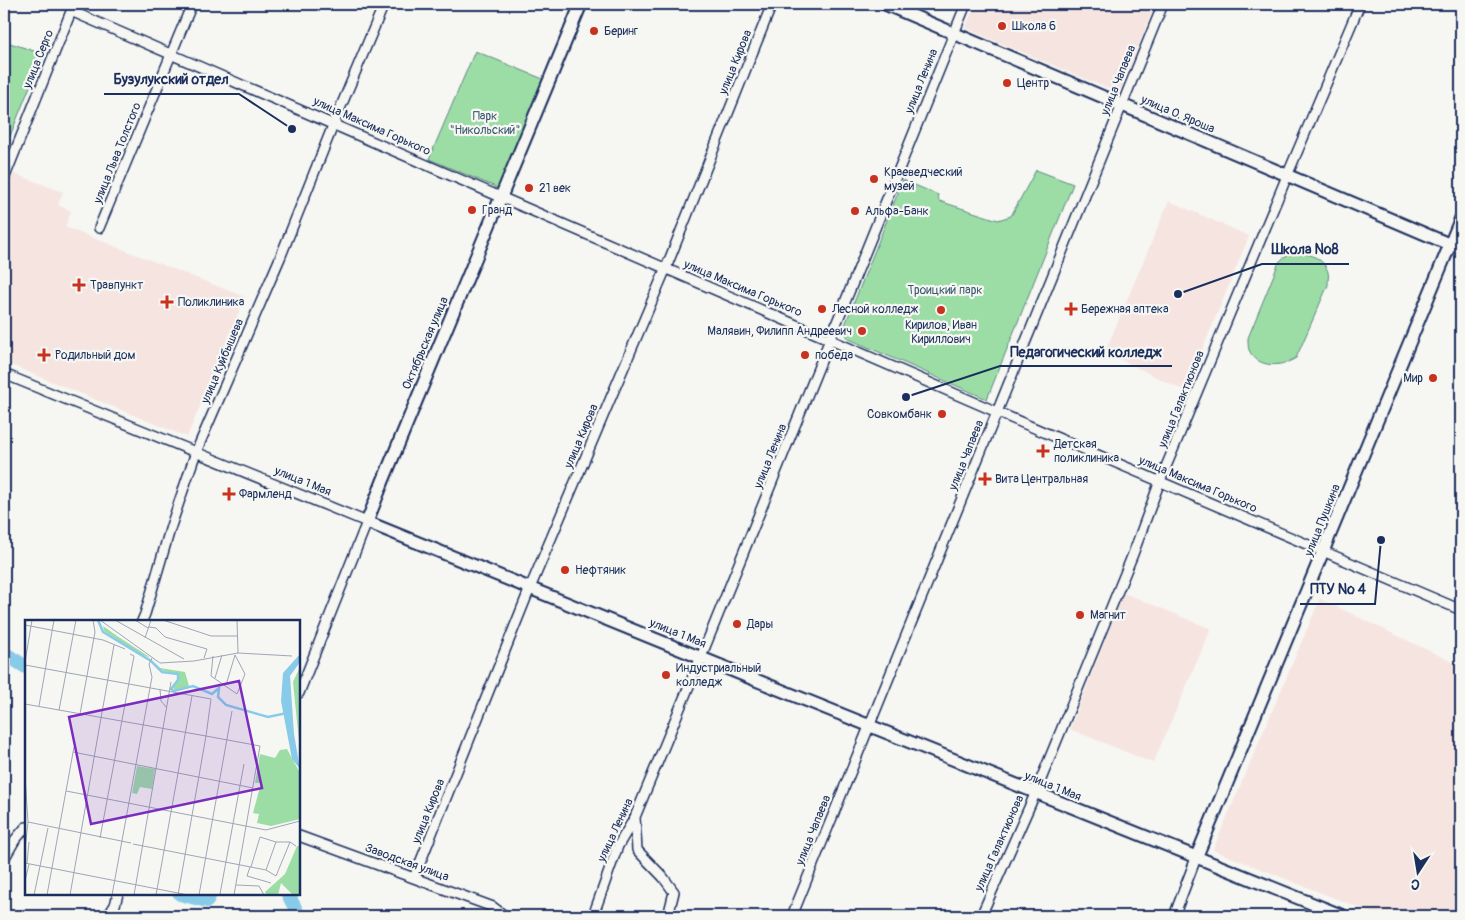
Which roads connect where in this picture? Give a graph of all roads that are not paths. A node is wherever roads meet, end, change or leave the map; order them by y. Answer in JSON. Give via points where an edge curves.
{"nodes":[{"id":1,"x":192,"y":4,"type":"edge"},
{"id":2,"x":384,"y":4,"type":"edge"},
{"id":3,"x":581,"y":4,"type":"edge"},
{"id":4,"x":772,"y":4,"type":"edge"},
{"id":5,"x":884,"y":4,"type":"edge"},
{"id":6,"x":966,"y":4,"type":"edge"},
{"id":7,"x":1163,"y":4,"type":"edge"},
{"id":8,"x":1360,"y":4,"type":"edge"},
{"id":9,"x":73,"y":7,"type":"edge"},
{"id":10,"x":954,"y":34,"type":"junction"},
{"id":11,"x":172,"y":54,"type":"junction"},
{"id":12,"x":1122,"y":104,"type":"junction"},
{"id":13,"x":334,"y":123,"type":"junction"},
{"id":14,"x":1286,"y":176,"type":"junction"},
{"id":15,"x":4,"y":179,"type":"edge"},
{"id":16,"x":501,"y":197,"type":"junction"},
{"id":17,"x":1461,"y":218,"type":"edge"},
{"id":18,"x":99,"y":228,"type":"dead end"},
{"id":19,"x":1456,"y":247,"type":"edge"},
{"id":20,"x":666,"y":268,"type":"junction"},
{"id":21,"x":830,"y":339,"type":"junction"},
{"id":22,"x":4,"y":374,"type":"edge"},
{"id":23,"x":997,"y":412,"type":"junction"},
{"id":24,"x":196,"y":452,"type":"junction"},
{"id":25,"x":1160,"y":481,"type":"junction"},
{"id":26,"x":367,"y":522,"type":"junction"},
{"id":27,"x":1324,"y":551,"type":"junction"},
{"id":28,"x":530,"y":588,"type":"junction"},
{"id":29,"x":1461,"y":610,"type":"edge"},
{"id":30,"x":142,"y":620,"type":"edge"},
{"id":31,"x":701,"y":657,"type":"junction"},
{"id":32,"x":300,"y":690,"type":"edge"},
{"id":33,"x":869,"y":725,"type":"junction"},
{"id":34,"x":1035,"y":794,"type":"junction"},
{"id":35,"x":635,"y":817,"type":"junction"},
{"id":36,"x":25,"y":828,"type":"edge"},
{"id":37,"x":300,"y":836,"type":"edge"},
{"id":38,"x":1196,"y":858,"type":"junction"},
{"id":39,"x":4,"y":859,"type":"edge"},
{"id":40,"x":414,"y":878,"type":"junction"},
{"id":41,"x":118,"y":895,"type":"edge"},
{"id":42,"x":115,"y":905,"type":"junction"},
{"id":43,"x":108,"y":916,"type":"edge"},
{"id":44,"x":118,"y":916,"type":"edge"},
{"id":45,"x":505,"y":916,"type":"edge"},
{"id":46,"x":594,"y":916,"type":"edge"},
{"id":47,"x":668,"y":916,"type":"edge"},
{"id":48,"x":792,"y":916,"type":"edge"},
{"id":49,"x":981,"y":916,"type":"edge"},
{"id":50,"x":1174,"y":916,"type":"edge"},
{"id":51,"x":1343,"y":916,"type":"edge"}],
"edges":[{"from":1,"to":11,"type":"street","name":"улица Льва Толстого"},
{"from":2,"to":13,"type":"street","name":"улица Куйбышева"},
{"from":3,"to":16,"type":"main road","name":"Октябрьская улица"},
{"from":4,"to":20,"type":"street","name":"улица Кирова"},
{"from":5,"to":10,"type":"main road","name":"улица О. Яроша"},
{"from":6,"to":10,"type":"street","name":"улица Ленина"},
{"from":7,"to":12,"type":"street","name":"улица Чапаева"},
{"from":8,"to":14,"type":"street","name":"улица Галактионова"},
{"from":9,"to":11,"type":"street","name":"улица Максима Горького"},
{"from":9,"to":15,"type":"street","name":"улица Серго"},
{"from":10,"to":12,"type":"main road","name":"улица О. Яроша"},
{"from":10,"to":21,"type":"street","name":"улица Ленина"},
{"from":11,"to":13,"type":"street","name":"улица Максима Горького"},
{"from":11,"to":18,"type":"street","name":"улица Льва Толстого"},
{"from":12,"to":14,"type":"main road","name":"улица О. Яроша"},
{"from":12,"to":23,"type":"street","name":"улица Чапаева"},
{"from":13,"to":16,"type":"street","name":"улица Максима Горького"},
{"from":13,"to":24,"type":"street","name":"улица Куйбышева"},
{"from":14,"to":19,"type":"main road","name":"улица О. Яроша"},
{"from":14,"to":25,"type":"street","name":"улица Галактионова"},
{"from":16,"to":20,"type":"street","name":"улица Максима Горького"},
{"from":16,"to":26,"type":"main road","name":"Октябрьская улица"},
{"from":17,"to":19,"type":"main road","name":"улица Пушкина"},
{"from":19,"to":27,"type":"main road","name":"улица Пушкина"},
{"from":20,"to":21,"type":"street","name":"улица Максима Горького"},
{"from":20,"to":28,"type":"street","name":"улица Кирова"},
{"from":21,"to":23,"type":"street","name":"улица Максима Горького"},
{"from":21,"to":31,"type":"street","name":"улица Ленина"},
{"from":22,"to":24,"type":"street","name":"улица 1 Мая"},
{"from":23,"to":25,"type":"street","name":"улица Максима Горького"},
{"from":23,"to":33,"type":"street","name":"улица Чапаева"},
{"from":24,"to":26,"type":"street","name":"улица 1 Мая"},
{"from":24,"to":30,"type":"street","name":"улица Куйбышева"},
{"from":25,"to":27,"type":"street","name":"улица Максима Горького"},
{"from":25,"to":34,"type":"street","name":"улица Галактионова"},
{"from":26,"to":28,"type":"main road","name":"улица 1 Мая"},
{"from":26,"to":32,"type":"street","name":"Октябрьская улица"},
{"from":27,"to":29,"type":"street","name":"улица Максима Горького"},
{"from":27,"to":38,"type":"main road","name":"улица Пушкина"},
{"from":28,"to":31,"type":"main road","name":"улица 1 Мая"},
{"from":28,"to":40,"type":"street","name":"улица Кирова"},
{"from":31,"to":33,"type":"main road","name":"улица 1 Мая"},
{"from":31,"to":35,"type":"street","name":"улица Ленина"},
{"from":33,"to":34,"type":"main road","name":"улица 1 Мая"},
{"from":33,"to":48,"type":"street","name":"улица Чапаева"},
{"from":34,"to":38,"type":"main road","name":"улица 1 Мая"},
{"from":34,"to":49,"type":"street","name":"улица Галактионова"},
{"from":35,"to":46,"type":"street","name":"улица Ленина","via":[[618,846]]},
{"from":35,"to":47,"type":"street","via":[[637,850],[674,892]]},
{"from":36,"to":39,"type":"street"},
{"from":37,"to":40,"type":"street","name":"Заводская улица"},
{"from":38,"to":50,"type":"street","name":"улица Пушкина"},
{"from":38,"to":51,"type":"main road","name":"улица 1 Мая"},
{"from":40,"to":45,"type":"street","name":"Заводская улица","via":[[493,907]]},
{"from":41,"to":42,"type":"street"},
{"from":42,"to":43,"type":"street"},
{"from":42,"to":44,"type":"street"}]}
